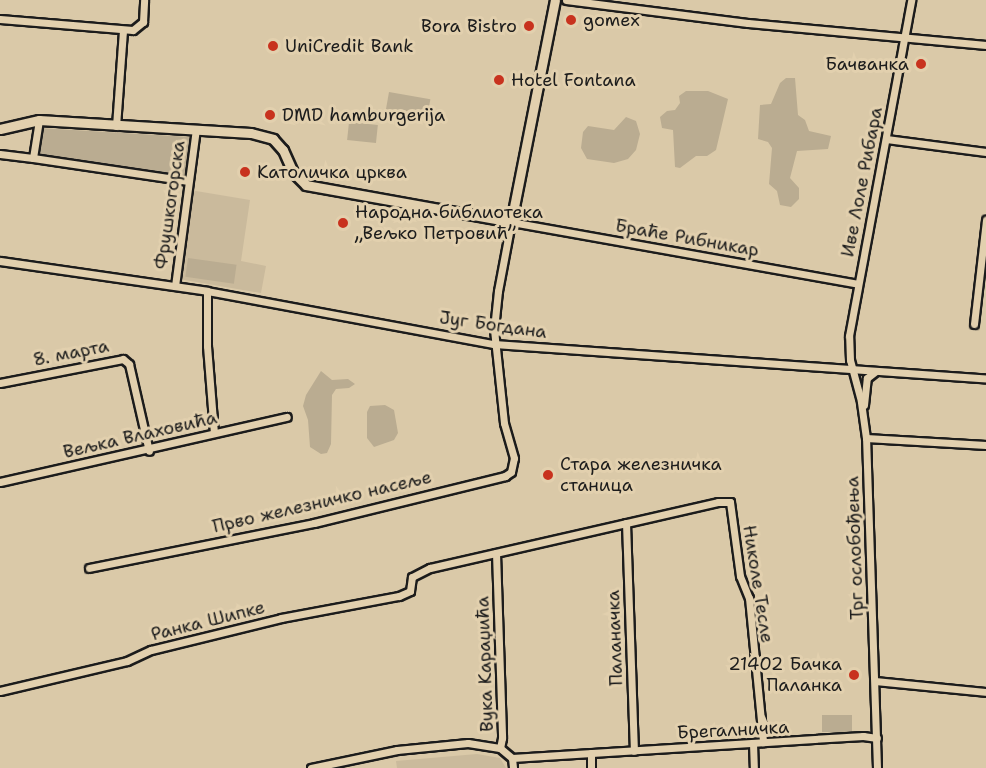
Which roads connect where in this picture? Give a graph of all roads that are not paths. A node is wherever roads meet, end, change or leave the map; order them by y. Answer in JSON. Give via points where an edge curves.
{"nodes":[{"id":1,"x":144,"y":0,"type":"edge"},
{"id":2,"x":555,"y":0,"type":"edge"},
{"id":3,"x":566,"y":0,"type":"edge"},
{"id":4,"x":911,"y":0,"type":"edge"},
{"id":5,"x":0,"y":19,"type":"edge"},
{"id":6,"x":123,"y":30,"type":"junction"},
{"id":7,"x":903,"y":38,"type":"junction"},
{"id":8,"x":986,"y":45,"type":"edge"},
{"id":9,"x":39,"y":120,"type":"junction"},
{"id":10,"x":116,"y":126,"type":"junction"},
{"id":11,"x":0,"y":129,"type":"edge"},
{"id":12,"x":196,"y":129,"type":"junction"},
{"id":13,"x":886,"y":139,"type":"junction"},
{"id":14,"x":986,"y":152,"type":"edge"},
{"id":15,"x":0,"y":154,"type":"edge"},
{"id":16,"x":33,"y":158,"type":"junction"},
{"id":17,"x":188,"y":181,"type":"junction"},
{"id":18,"x":986,"y":220,"type":"edge"},
{"id":19,"x":511,"y":222,"type":"junction"},
{"id":20,"x":0,"y":261,"type":"edge"},
{"id":21,"x":858,"y":284,"type":"junction"},
{"id":22,"x":175,"y":286,"type":"junction"},
{"id":23,"x":982,"y":287,"type":"edge"},
{"id":24,"x":207,"y":291,"type":"junction"},
{"id":25,"x":974,"y":324,"type":"dead end"},
{"id":26,"x":494,"y":344,"type":"junction"},
{"id":27,"x":852,"y":370,"type":"junction"},
{"id":28,"x":876,"y":371,"type":"junction"},
{"id":29,"x":986,"y":378,"type":"edge"},
{"id":30,"x":0,"y":383,"type":"edge"},
{"id":31,"x":863,"y":414,"type":"junction"},
{"id":32,"x":287,"y":417,"type":"dead end"},
{"id":33,"x":214,"y":433,"type":"junction"},
{"id":34,"x":866,"y":438,"type":"junction"},
{"id":35,"x":986,"y":445,"type":"edge"},
{"id":36,"x":149,"y":451,"type":"junction"},
{"id":37,"x":0,"y":482,"type":"edge"},
{"id":38,"x":626,"y":523,"type":"junction"},
{"id":39,"x":496,"y":553,"type":"junction"},
{"id":40,"x":89,"y":568,"type":"dead end"},
{"id":41,"x":876,"y":681,"type":"junction"},
{"id":42,"x":0,"y":691,"type":"edge"},
{"id":43,"x":986,"y":692,"type":"edge"},
{"id":44,"x":877,"y":738,"type":"junction"},
{"id":45,"x":763,"y":742,"type":"junction"},
{"id":46,"x":753,"y":743,"type":"junction"},
{"id":47,"x":500,"y":748,"type":"junction"},
{"id":48,"x":634,"y":751,"type":"junction"},
{"id":49,"x":591,"y":753,"type":"junction"},
{"id":50,"x":512,"y":758,"type":"junction"},
{"id":51,"x":311,"y":768,"type":"edge"},
{"id":52,"x":513,"y":768,"type":"edge"},
{"id":53,"x":591,"y":768,"type":"edge"},
{"id":54,"x":754,"y":768,"type":"edge"},
{"id":55,"x":878,"y":768,"type":"edge"}],
"edges":[{"from":1,"to":6,"type":"street","via":[[140,26]]},
{"from":2,"to":19,"type":"street"},
{"from":3,"to":7,"type":"street"},
{"from":4,"to":7,"type":"street","name":"Иве Лоле Рибара"},
{"from":5,"to":6,"type":"street"},
{"from":6,"to":10,"type":"street"},
{"from":7,"to":8,"type":"street"},
{"from":7,"to":13,"type":"street","name":"Иве Лоле Рибара"},
{"from":9,"to":10,"type":"street"},
{"from":9,"to":11,"type":"street"},
{"from":9,"to":16,"type":"street"},
{"from":10,"to":12,"type":"street"},
{"from":12,"to":17,"type":"street","name":"Фрушкогорска"},
{"from":12,"to":19,"type":"street","via":[[273,139],[306,185]]},
{"from":13,"to":14,"type":"street"},
{"from":13,"to":21,"type":"street","name":"Иве Лоле Рибара"},
{"from":15,"to":16,"type":"street"},
{"from":16,"to":17,"type":"street"},
{"from":17,"to":22,"type":"street","name":"Фрушкогорска"},
{"from":18,"to":23,"type":"street"},
{"from":19,"to":21,"type":"street","name":"Браће Рибникар"},
{"from":19,"to":26,"type":"street","via":[[498,291]]},
{"from":20,"to":22,"type":"street","name":"Југ Богдана"},
{"from":21,"to":27,"type":"street","name":"Иве Лоле Рибара","via":[[849,336]]},
{"from":22,"to":24,"type":"street","name":"Југ Богдана"},
{"from":23,"to":25,"type":"street"},
{"from":24,"to":26,"type":"street","name":"Југ Богдана"},
{"from":24,"to":33,"type":"street"},
{"from":26,"to":27,"type":"street","name":"Југ Богдана"},
{"from":26,"to":40,"type":"street","name":"Прво железничко насеље","via":[[504,423],[514,458],[512,472],[505,476],[314,523]]},
{"from":27,"to":28,"type":"street","name":"Југ Богдана"},
{"from":27,"to":31,"type":"street","name":"Трг ослобођења"},
{"from":28,"to":29,"type":"street","name":"Југ Богдана"},
{"from":28,"to":31,"type":"street","name":"Трг ослобођења","via":[[865,384]]},
{"from":30,"to":36,"type":"street","name":"8. марта","via":[[123,359],[129,364]]},
{"from":31,"to":34,"type":"street","name":"Трг ослобођења"},
{"from":32,"to":33,"type":"street","name":"Вељка Влаховића"},
{"from":33,"to":36,"type":"street","name":"Вељка Влаховића"},
{"from":34,"to":35,"type":"street"},
{"from":34,"to":41,"type":"street","name":"Трг ослобођења"},
{"from":36,"to":37,"type":"street","name":"Вељка Влаховића"},
{"from":38,"to":39,"type":"street"},
{"from":38,"to":45,"type":"street","name":"Николе Тесле","via":[[730,502],[740,576],[749,598]]},
{"from":38,"to":48,"type":"street","name":"Паланачка"},
{"from":39,"to":42,"type":"street","name":"Ранка Шипке","via":[[421,570],[412,577],[410,591],[399,596],[281,618],[151,650],[127,662]]},
{"from":39,"to":47,"type":"street","name":"Вука Караџића"},
{"from":41,"to":43,"type":"street"},
{"from":41,"to":44,"type":"street","name":"Трг ослобођења"},
{"from":44,"to":45,"type":"street","name":"Брегалничка"},
{"from":44,"to":55,"type":"street","name":"Трг ослобођења"},
{"from":45,"to":46,"type":"street","name":"Брегалничка"},
{"from":46,"to":48,"type":"street","name":"Брегалничка"},
{"from":46,"to":54,"type":"street"},
{"from":47,"to":50,"type":"street","name":"Вука Караџића"},
{"from":47,"to":51,"type":"street","via":[[468,743],[433,746]]},
{"from":48,"to":49,"type":"street","name":"Брегалничка"},
{"from":49,"to":50,"type":"street","name":"Брегалничка"},
{"from":49,"to":53,"type":"street"},
{"from":50,"to":52,"type":"street"}]}
